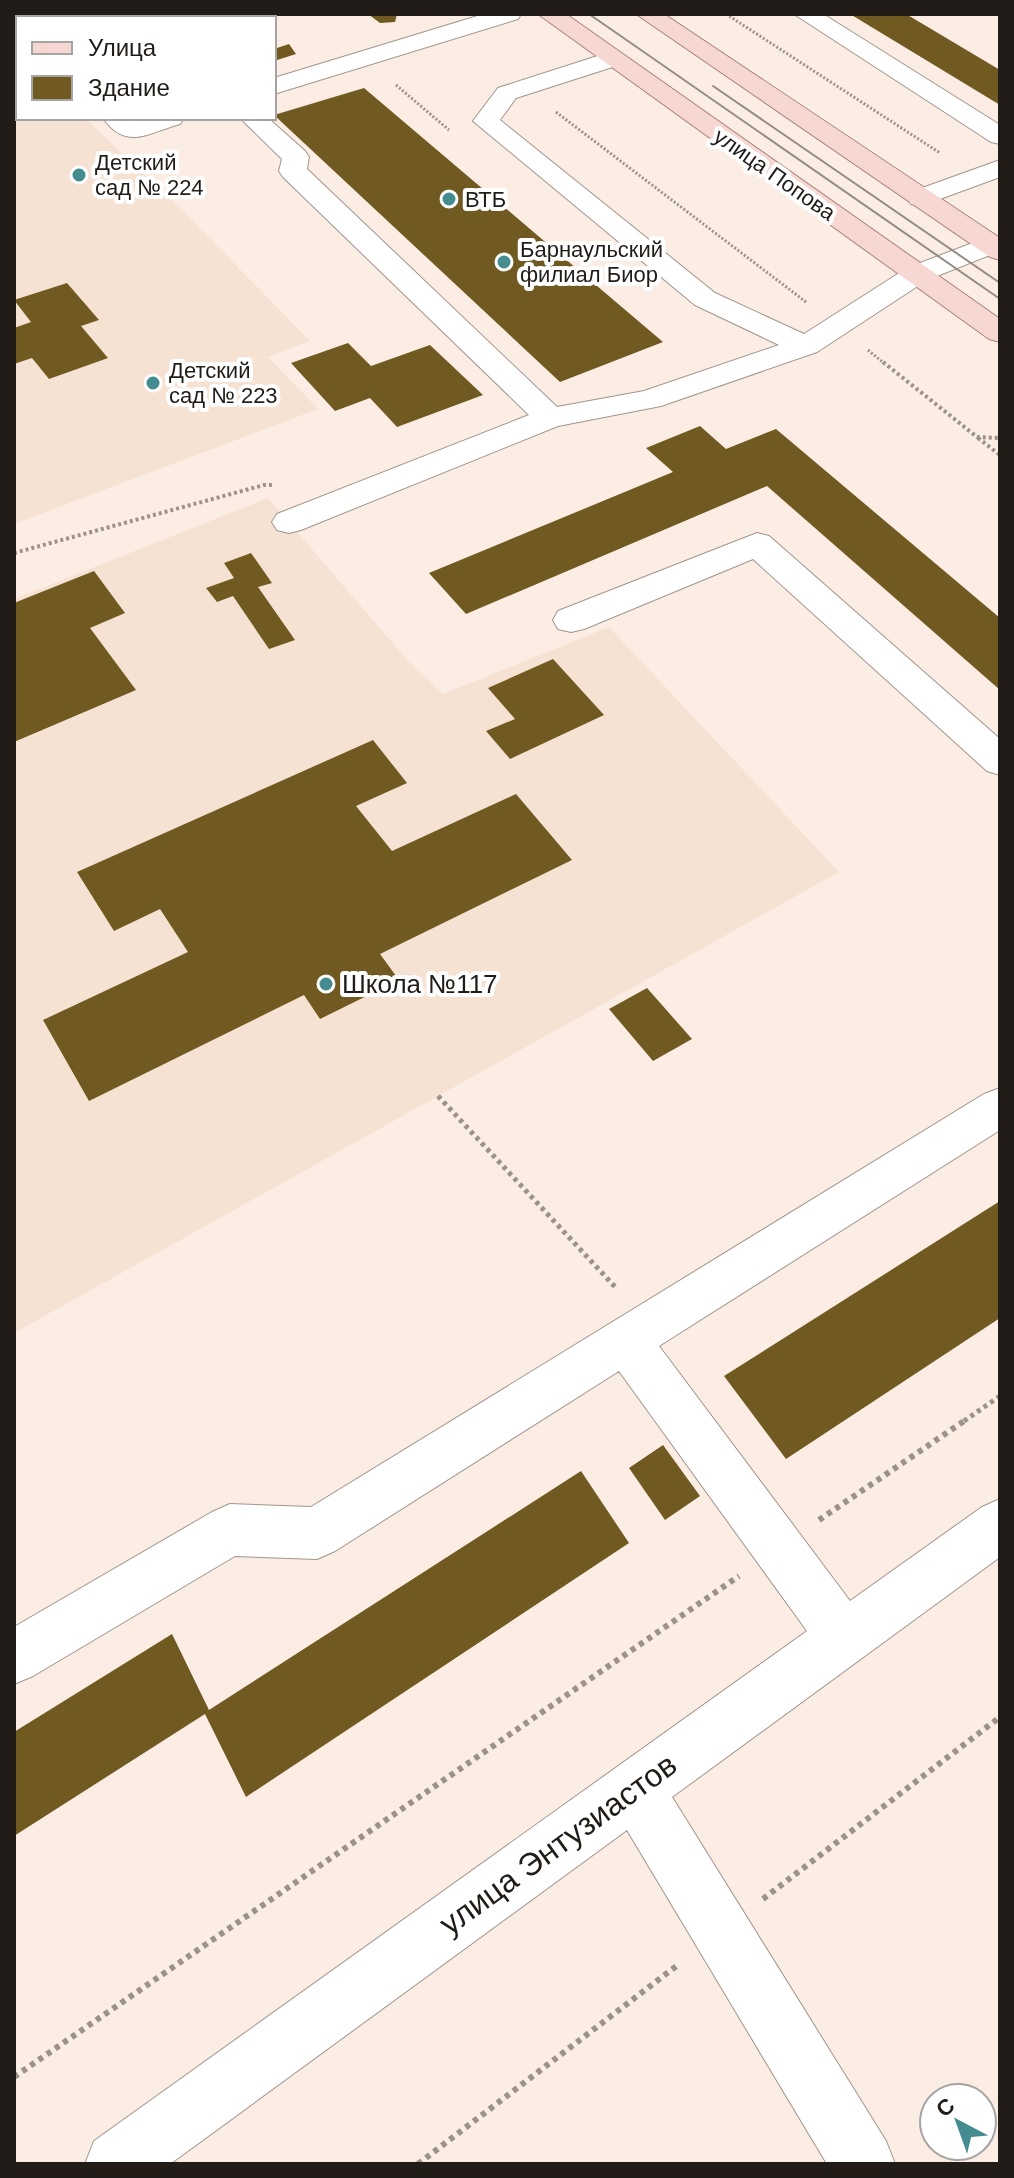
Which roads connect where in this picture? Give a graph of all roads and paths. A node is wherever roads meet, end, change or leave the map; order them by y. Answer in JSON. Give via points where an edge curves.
{"nodes":[{"id":1,"x":509,"y":14,"type":"edge"},
{"id":2,"x":550,"y":14,"type":"edge"},
{"id":3,"x":648,"y":14,"type":"edge"},
{"id":4,"x":726,"y":14,"type":"edge"},
{"id":5,"x":806,"y":14,"type":"edge"},
{"id":6,"x":613,"y":59,"type":"junction"},
{"id":7,"x":276,"y":85,"type":"edge"},
{"id":8,"x":523,"y":87,"type":"junction"},
{"id":9,"x":118,"y":120,"type":"edge"},
{"id":10,"x":165,"y":120,"type":"edge"},
{"id":11,"x":255,"y":120,"type":"edge"},
{"id":12,"x":1000,"y":136,"type":"edge"},
{"id":13,"x":992,"y":179,"type":"edge"},
{"id":14,"x":921,"y":198,"type":"junction"},
{"id":15,"x":995,"y":248,"type":"edge"},
{"id":16,"x":917,"y":274,"type":"junction"},
{"id":17,"x":838,"y":326,"type":"junction"},
{"id":18,"x":1000,"y":333,"type":"edge"},
{"id":19,"x":806,"y":346,"type":"junction"},
{"id":20,"x":550,"y":418,"type":"junction"},
{"id":21,"x":977,"y":437,"type":"junction"},
{"id":22,"x":1000,"y":438,"type":"edge"},
{"id":23,"x":1000,"y":455,"type":"edge"},
{"id":24,"x":278,"y":485,"type":"dead end"},
{"id":25,"x":289,"y":522,"type":"dead end"},
{"id":26,"x":14,"y":553,"type":"edge"},
{"id":27,"x":571,"y":620,"type":"dead end"},
{"id":28,"x":1000,"y":761,"type":"edge"},
{"id":29,"x":438,"y":1096,"type":"dead end"},
{"id":30,"x":1000,"y":1107,"type":"edge"},
{"id":31,"x":637,"y":1332,"type":"junction"},
{"id":32,"x":1000,"y":1396,"type":"edge"},
{"id":33,"x":1000,"y":1525,"type":"edge"},
{"id":34,"x":777,"y":1548,"type":"junction"},
{"id":35,"x":845,"y":1638,"type":"junction"},
{"id":36,"x":14,"y":1657,"type":"edge"},
{"id":37,"x":635,"y":1789,"type":"junction"},
{"id":38,"x":14,"y":2077,"type":"edge"},
{"id":39,"x":117,"y":2164,"type":"edge"},
{"id":40,"x":863,"y":2164,"type":"edge"}],
"edges":[{"from":1,"to":7,"type":"street"},
{"from":2,"to":6,"type":"main road","name":"улица Попова"},
{"from":3,"to":14,"type":"main road"},
{"from":4,"to":13,"type":"path"},
{"from":5,"to":12,"type":"street"},
{"from":6,"to":8,"type":"street"},
{"from":6,"to":16,"type":"main road","name":"улица Попова"},
{"from":8,"to":17,"type":"path"},
{"from":8,"to":19,"type":"street","via":[[507,93],[486,121],[705,299]]},
{"from":9,"to":10,"type":"street","via":[[129,131]]},
{"from":11,"to":20,"type":"street","via":[[296,157],[293,171]]},
{"from":13,"to":14,"type":"street"},
{"from":14,"to":15,"type":"main road"},
{"from":15,"to":16,"type":"street"},
{"from":16,"to":17,"type":"street"},
{"from":16,"to":18,"type":"main road","name":"улица Попова"},
{"from":17,"to":19,"type":"street"},
{"from":17,"to":21,"type":"path"},
{"from":19,"to":20,"type":"street","via":[[650,399]]},
{"from":20,"to":25,"type":"street"},
{"from":21,"to":22,"type":"path"},
{"from":21,"to":23,"type":"path"},
{"from":24,"to":26,"type":"path"},
{"from":27,"to":28,"type":"street","via":[[757,544]]},
{"from":29,"to":31,"type":"path"},
{"from":30,"to":31,"type":"street"},
{"from":31,"to":34,"type":"street"},
{"from":31,"to":36,"type":"street","via":[[317,1533],[230,1530]]},
{"from":32,"to":34,"type":"path"},
{"from":33,"to":35,"type":"street","name":"улица Энтузиастов"},
{"from":34,"to":35,"type":"street"},
{"from":34,"to":38,"type":"path"},
{"from":35,"to":37,"type":"street","name":"улица Энтузиастов"},
{"from":37,"to":39,"type":"street","name":"улица Энтузиастов"},
{"from":37,"to":40,"type":"street"}]}
